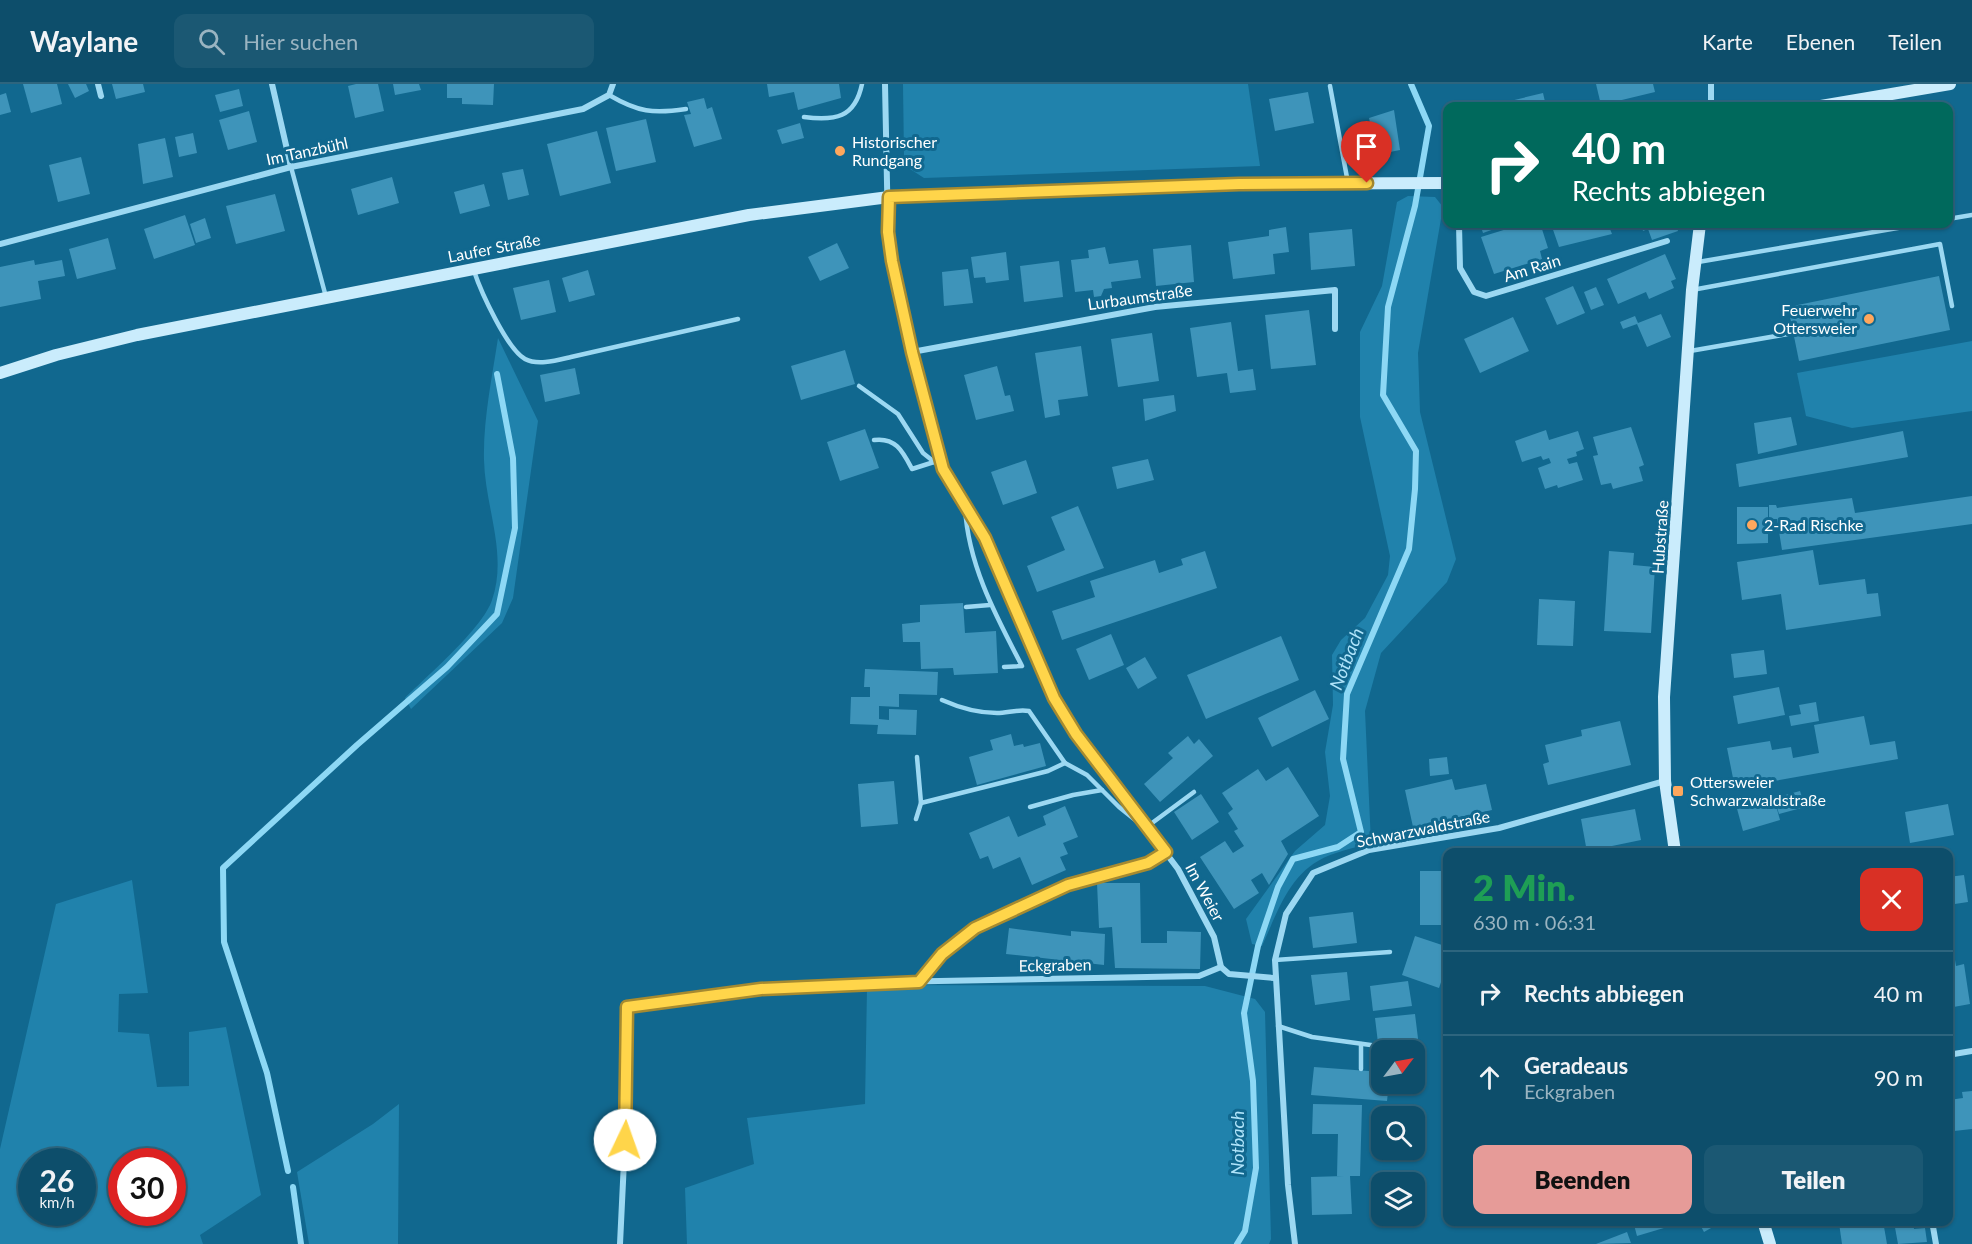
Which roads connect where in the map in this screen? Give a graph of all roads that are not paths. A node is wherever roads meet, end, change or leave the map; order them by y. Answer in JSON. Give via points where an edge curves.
{"nodes":[{"id":1,"x":98,"y":84,"type":"edge"},
{"id":2,"x":272,"y":84,"type":"edge"},
{"id":3,"x":613,"y":84,"type":"edge"},
{"id":4,"x":862,"y":84,"type":"edge"},
{"id":5,"x":885,"y":84,"type":"edge"},
{"id":6,"x":1711,"y":84,"type":"edge"},
{"id":7,"x":1950,"y":84,"type":"edge"},
{"id":8,"x":1330,"y":86,"type":"dead end"},
{"id":9,"x":609,"y":94,"type":"junction"},
{"id":10,"x":101,"y":96,"type":"dead end"},
{"id":11,"x":1711,"y":102,"type":"edge"},
{"id":12,"x":1844,"y":102,"type":"edge"},
{"id":13,"x":686,"y":109,"type":"dead end"},
{"id":14,"x":804,"y":117,"type":"dead end"},
{"id":15,"x":291,"y":167,"type":"junction"},
{"id":16,"x":1443,"y":182,"type":"edge"},
{"id":17,"x":1348,"y":183,"type":"junction"},
{"id":18,"x":889,"y":197,"type":"junction"},
{"id":19,"x":1972,"y":215,"type":"edge"},
{"id":20,"x":1953,"y":218,"type":"edge"},
{"id":21,"x":1459,"y":228,"type":"edge"},
{"id":22,"x":1699,"y":228,"type":"edge"},
{"id":23,"x":1897,"y":228,"type":"edge"},
{"id":24,"x":1667,"y":241,"type":"dead end"},
{"id":25,"x":0,"y":244,"type":"edge"},
{"id":26,"x":1695,"y":262,"type":"junction"},
{"id":27,"x":473,"y":269,"type":"junction"},
{"id":28,"x":1692,"y":290,"type":"junction"},
{"id":29,"x":326,"y":297,"type":"junction"},
{"id":30,"x":1952,"y":306,"type":"dead end"},
{"id":31,"x":738,"y":319,"type":"dead end"},
{"id":32,"x":1335,"y":329,"type":"dead end"},
{"id":33,"x":1788,"y":334,"type":"dead end"},
{"id":34,"x":1690,"y":351,"type":"junction"},
{"id":35,"x":912,"y":352,"type":"junction"},
{"id":36,"x":0,"y":373,"type":"edge"},
{"id":37,"x":859,"y":386,"type":"dead end"},
{"id":38,"x":874,"y":440,"type":"dead end"},
{"id":39,"x":934,"y":462,"type":"junction"},
{"id":40,"x":943,"y":469,"type":"junction"},
{"id":41,"x":965,"y":505,"type":"junction"},
{"id":42,"x":990,"y":605,"type":"junction"},
{"id":43,"x":966,"y":607,"type":"dead end"},
{"id":44,"x":1004,"y":668,"type":"dead end"},
{"id":45,"x":942,"y":700,"type":"dead end"},
{"id":46,"x":917,"y":757,"type":"dead end"},
{"id":47,"x":1065,"y":763,"type":"junction"},
{"id":48,"x":1665,"y":781,"type":"junction"},
{"id":49,"x":1102,"y":790,"type":"junction"},
{"id":50,"x":1194,"y":792,"type":"dead end"},
{"id":51,"x":921,"y":803,"type":"junction"},
{"id":52,"x":1030,"y":807,"type":"dead end"},
{"id":53,"x":916,"y":819,"type":"dead end"},
{"id":54,"x":1148,"y":826,"type":"junction"},
{"id":55,"x":1156,"y":836,"type":"junction"},
{"id":56,"x":1674,"y":848,"type":"edge"},
{"id":57,"x":1166,"y":852,"type":"junction"},
{"id":58,"x":1390,"y":952,"type":"dead end"},
{"id":59,"x":1275,"y":960,"type":"junction"},
{"id":60,"x":1221,"y":967,"type":"junction"},
{"id":61,"x":1274,"y":978,"type":"junction"},
{"id":62,"x":919,"y":982,"type":"junction"},
{"id":63,"x":1278,"y":1026,"type":"junction"},
{"id":64,"x":1361,"y":1044,"type":"junction"},
{"id":65,"x":1371,"y":1045,"type":"edge"},
{"id":66,"x":1972,"y":1051,"type":"edge"},
{"id":67,"x":1953,"y":1054,"type":"edge"},
{"id":68,"x":1361,"y":1069,"type":"dead end"},
{"id":69,"x":1765,"y":1226,"type":"edge"},
{"id":70,"x":1933,"y":1226,"type":"edge"},
{"id":71,"x":1295,"y":1241,"type":"edge"},
{"id":72,"x":620,"y":1244,"type":"edge"},
{"id":73,"x":1289,"y":1244,"type":"edge"},
{"id":74,"x":1770,"y":1244,"type":"edge"},
{"id":75,"x":1936,"y":1244,"type":"edge"}],
"edges":[{"from":1,"to":10,"type":"street"},
{"from":2,"to":15,"type":"street"},
{"from":3,"to":9,"type":"street"},
{"from":4,"to":14,"type":"lane","via":[[859,100],[846,113],[828,120]]},
{"from":5,"to":18,"type":"street"},
{"from":6,"to":11,"type":"street"},
{"from":7,"to":12,"type":"main road"},
{"from":8,"to":17,"type":"lane"},
{"from":9,"to":13,"type":"lane","via":[[631,107],[656,113]]},
{"from":9,"to":15,"type":"street","name":"Im Tanzbühl","via":[[583,110]]},
{"from":15,"to":25,"type":"street","name":"Im Tanzbühl"},
{"from":15,"to":29,"type":"lane"},
{"from":16,"to":17,"type":"main road","name":"Laufer Straße"},
{"from":17,"to":18,"type":"main road","name":"Laufer Straße"},
{"from":18,"to":27,"type":"main road","name":"Laufer Straße","via":[[748,215]]},
{"from":18,"to":35,"type":"street","name":"Im Weier","via":[[892,261]]},
{"from":19,"to":20,"type":"lane"},
{"from":21,"to":24,"type":"street","name":"Am Rain","via":[[1460,268],[1474,292],[1486,296]]},
{"from":22,"to":26,"type":"main road","name":"Hubstraße"},
{"from":23,"to":26,"type":"lane"},
{"from":26,"to":28,"type":"main road","name":"Hubstraße"},
{"from":27,"to":29,"type":"main road","name":"Laufer Straße"},
{"from":27,"to":31,"type":"lane","via":[[515,351],[527,360],[545,362],[571,357]]},
{"from":28,"to":30,"type":"lane","via":[[1940,244]]},
{"from":28,"to":34,"type":"main road","name":"Hubstraße"},
{"from":29,"to":36,"type":"main road","name":"Laufer Straße","via":[[137,335]]},
{"from":32,"to":35,"type":"street","name":"Lurbaumstraße","via":[[1335,290],[1155,307]]},
{"from":33,"to":34,"type":"lane"},
{"from":34,"to":48,"type":"main road","name":"Hubstraße","via":[[1664,696]]},
{"from":35,"to":40,"type":"street","name":"Im Weier"},
{"from":37,"to":39,"type":"lane","via":[[898,414],[923,453]]},
{"from":38,"to":39,"type":"lane","via":[[893,442],[912,469]]},
{"from":39,"to":40,"type":"lane"},
{"from":40,"to":41,"type":"street","name":"Im Weier"},
{"from":41,"to":42,"type":"lane","via":[[966,530]]},
{"from":41,"to":54,"type":"street","name":"Im Weier","via":[[1009,589],[1054,698],[1076,734]]},
{"from":42,"to":43,"type":"lane"},
{"from":42,"to":44,"type":"lane","via":[[1022,666]]},
{"from":45,"to":47,"type":"lane","via":[[968,711],[1029,711]]},
{"from":46,"to":51,"type":"lane"},
{"from":47,"to":49,"type":"lane","via":[[1087,775]]},
{"from":47,"to":51,"type":"lane","via":[[1048,771]]},
{"from":48,"to":56,"type":"main road","name":"Hubstraße"},
{"from":48,"to":59,"type":"street","name":"Schwarzwaldstraße","via":[[1498,828],[1369,850],[1313,873],[1286,914]]},
{"from":49,"to":52,"type":"lane"},
{"from":49,"to":55,"type":"lane"},
{"from":50,"to":54,"type":"lane"},
{"from":51,"to":53,"type":"lane"},
{"from":54,"to":55,"type":"street","name":"Im Weier"},
{"from":55,"to":57,"type":"street","name":"Im Weier"},
{"from":57,"to":60,"type":"street","name":"Im Weier","via":[[1214,937]]},
{"from":57,"to":62,"type":"lane","via":[[1148,863],[1068,885],[975,928],[942,954]]},
{"from":58,"to":59,"type":"lane"},
{"from":59,"to":61,"type":"street","name":"Schwarzwaldstraße"},
{"from":60,"to":61,"type":"street","via":[[1229,974]]},
{"from":60,"to":62,"type":"street","name":"Eckgraben","via":[[1199,976]]},
{"from":61,"to":63,"type":"street","name":"Schwarzwaldstraße"},
{"from":62,"to":72,"type":"street","name":"Eckgraben","via":[[761,989],[627,1007]]},
{"from":63,"to":64,"type":"lane","via":[[1312,1037]]},
{"from":63,"to":71,"type":"street","name":"Schwarzwaldstraße"},
{"from":64,"to":65,"type":"lane"},
{"from":64,"to":68,"type":"lane"},
{"from":66,"to":67,"type":"street"},
{"from":69,"to":74,"type":"main road"},
{"from":70,"to":75,"type":"street"},
{"from":71,"to":73,"type":"street"}]}
